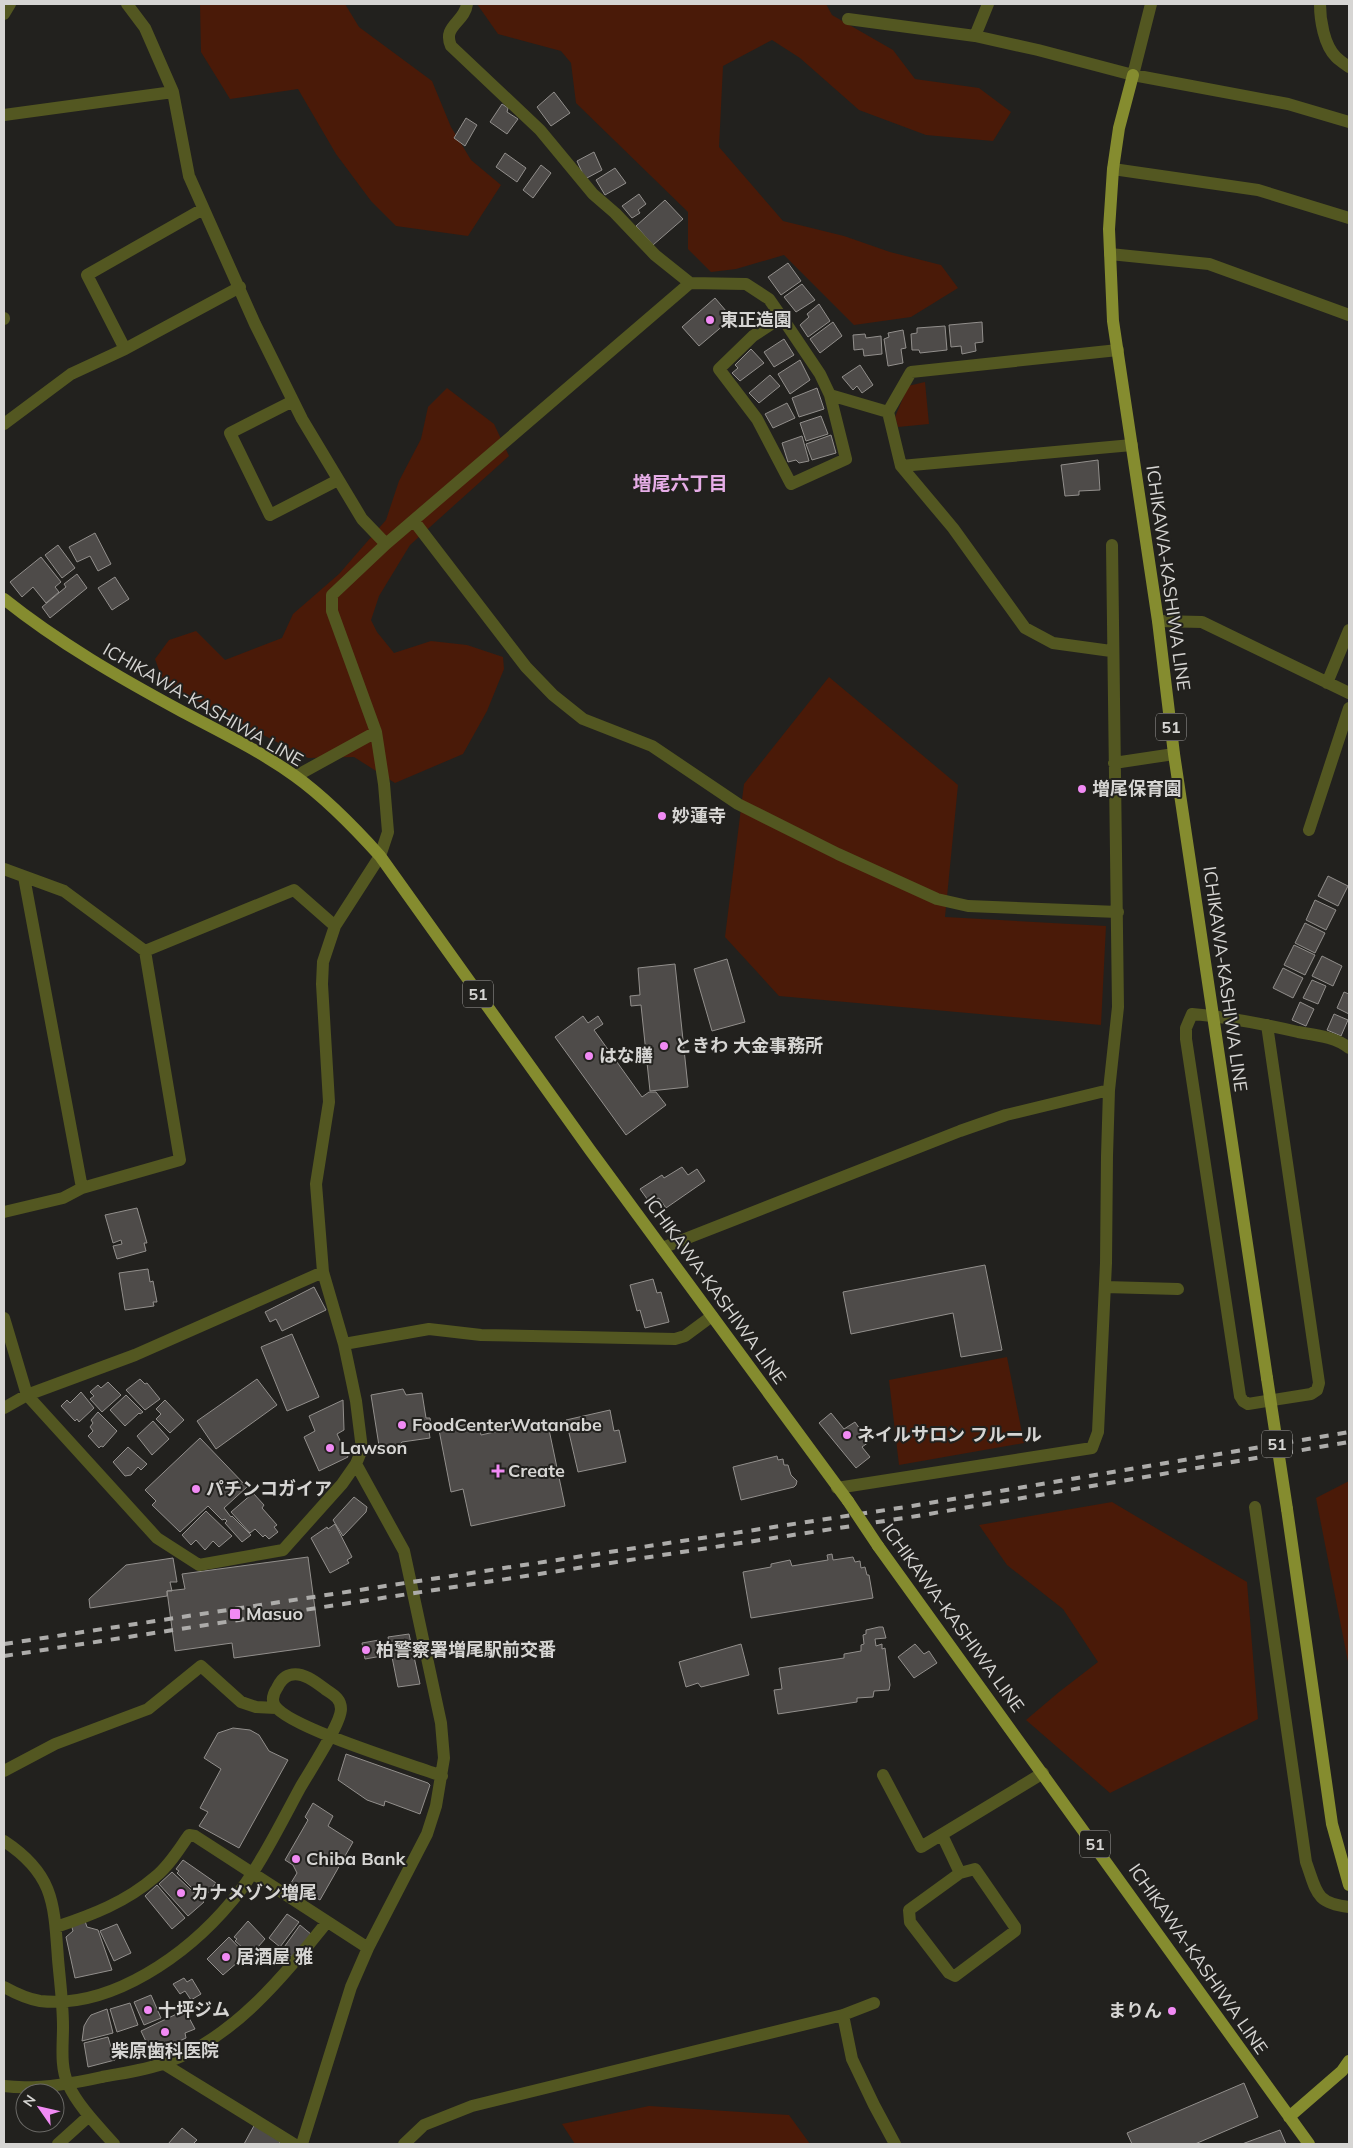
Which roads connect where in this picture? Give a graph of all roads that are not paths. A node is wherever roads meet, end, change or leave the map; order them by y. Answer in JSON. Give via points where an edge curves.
{"nodes":[{"id":1,"x":10,"y":4,"type":"edge"},
{"id":2,"x":127,"y":4,"type":"edge"},
{"id":3,"x":467,"y":4,"type":"edge"},
{"id":4,"x":988,"y":4,"type":"edge"},
{"id":5,"x":1151,"y":4,"type":"edge"},
{"id":6,"x":1320,"y":4,"type":"edge"},
{"id":7,"x":4,"y":14,"type":"edge"},
{"id":8,"x":848,"y":19,"type":"dead end"},
{"id":9,"x":975,"y":36,"type":"junction"},
{"id":10,"x":1349,"y":67,"type":"edge"},
{"id":11,"x":1133,"y":75,"type":"junction"},
{"id":12,"x":173,"y":92,"type":"junction"},
{"id":13,"x":4,"y":115,"type":"edge"},
{"id":14,"x":1349,"y":122,"type":"edge"},
{"id":15,"x":1113,"y":169,"type":"junction"},
{"id":16,"x":202,"y":210,"type":"junction"},
{"id":17,"x":1349,"y":218,"type":"edge"},
{"id":18,"x":1110,"y":254,"type":"junction"},
{"id":19,"x":690,"y":283,"type":"junction"},
{"id":20,"x":240,"y":287,"type":"junction"},
{"id":21,"x":1349,"y":315,"type":"edge"},
{"id":22,"x":782,"y":318,"type":"junction"},
{"id":23,"x":125,"y":349,"type":"junction"},
{"id":24,"x":1118,"y":350,"type":"junction"},
{"id":25,"x":830,"y":395,"type":"junction"},
{"id":26,"x":293,"y":401,"type":"junction"},
{"id":27,"x":888,"y":412,"type":"junction"},
{"id":28,"x":4,"y":424,"type":"edge"},
{"id":29,"x":1132,"y":445,"type":"junction"},
{"id":30,"x":901,"y":466,"type":"junction"},
{"id":31,"x":338,"y":480,"type":"junction"},
{"id":32,"x":414,"y":521,"type":"junction"},
{"id":33,"x":386,"y":544,"type":"junction"},
{"id":34,"x":1112,"y":545,"type":"dead end"},
{"id":35,"x":4,"y":599,"type":"edge"},
{"id":36,"x":1158,"y":621,"type":"junction"},
{"id":37,"x":1349,"y":630,"type":"edge"},
{"id":38,"x":1112,"y":651,"type":"junction"},
{"id":39,"x":1327,"y":682,"type":"junction"},
{"id":40,"x":1349,"y":694,"type":"edge"},
{"id":41,"x":1349,"y":708,"type":"edge"},
{"id":42,"x":376,"y":732,"type":"junction"},
{"id":43,"x":1174,"y":754,"type":"junction"},
{"id":44,"x":1114,"y":763,"type":"junction"},
{"id":45,"x":296,"y":776,"type":"junction"},
{"id":46,"x":1309,"y":830,"type":"dead end"},
{"id":47,"x":380,"y":856,"type":"junction"},
{"id":48,"x":4,"y":869,"type":"edge"},
{"id":49,"x":24,"y":878,"type":"junction"},
{"id":50,"x":1118,"y":912,"type":"junction"},
{"id":51,"x":335,"y":926,"type":"junction"},
{"id":52,"x":145,"y":951,"type":"junction"},
{"id":53,"x":1212,"y":1016,"type":"junction"},
{"id":54,"x":1267,"y":1025,"type":"junction"},
{"id":55,"x":1349,"y":1048,"type":"edge"},
{"id":56,"x":1110,"y":1090,"type":"junction"},
{"id":57,"x":82,"y":1188,"type":"junction"},
{"id":58,"x":4,"y":1212,"type":"edge"},
{"id":59,"x":662,"y":1248,"type":"junction"},
{"id":60,"x":323,"y":1272,"type":"junction"},
{"id":61,"x":1105,"y":1287,"type":"junction"},
{"id":62,"x":1178,"y":1290,"type":"dead end"},
{"id":63,"x":712,"y":1316,"type":"junction"},
{"id":64,"x":4,"y":1318,"type":"edge"},
{"id":65,"x":344,"y":1344,"type":"junction"},
{"id":66,"x":26,"y":1395,"type":"junction"},
{"id":67,"x":4,"y":1408,"type":"edge"},
{"id":68,"x":356,"y":1464,"type":"junction"},
{"id":69,"x":837,"y":1488,"type":"junction"},
{"id":70,"x":1255,"y":1507,"type":"dead end"},
{"id":71,"x":276,"y":1708,"type":"junction"},
{"id":72,"x":329,"y":1736,"type":"junction"},
{"id":73,"x":4,"y":1771,"type":"edge"},
{"id":74,"x":1043,"y":1773,"type":"junction"},
{"id":75,"x":882,"y":1775,"type":"dead end"},
{"id":76,"x":442,"y":1776,"type":"junction"},
{"id":77,"x":942,"y":1835,"type":"junction"},
{"id":78,"x":4,"y":1841,"type":"edge"},
{"id":79,"x":252,"y":1873,"type":"junction"},
{"id":80,"x":960,"y":1873,"type":"junction"},
{"id":81,"x":1349,"y":1886,"type":"edge"},
{"id":82,"x":1349,"y":1907,"type":"edge"},
{"id":83,"x":327,"y":1922,"type":"junction"},
{"id":84,"x":56,"y":1927,"type":"junction"},
{"id":85,"x":368,"y":1948,"type":"junction"},
{"id":86,"x":4,"y":1987,"type":"edge"},
{"id":87,"x":63,"y":2002,"type":"junction"},
{"id":88,"x":874,"y":2004,"type":"dead end"},
{"id":89,"x":843,"y":2015,"type":"junction"},
{"id":90,"x":1349,"y":2061,"type":"edge"},
{"id":91,"x":164,"y":2064,"type":"junction"},
{"id":92,"x":68,"y":2084,"type":"junction"},
{"id":93,"x":4,"y":2086,"type":"edge"},
{"id":94,"x":89,"y":2116,"type":"junction"},
{"id":95,"x":1289,"y":2117,"type":"junction"},
{"id":96,"x":58,"y":2144,"type":"edge"},
{"id":97,"x":114,"y":2144,"type":"edge"},
{"id":98,"x":294,"y":2144,"type":"edge"},
{"id":99,"x":302,"y":2144,"type":"edge"},
{"id":100,"x":404,"y":2144,"type":"edge"},
{"id":101,"x":895,"y":2144,"type":"edge"},
{"id":102,"x":1309,"y":2144,"type":"edge"}],
"edges":[{"from":1,"to":7,"type":"street"},
{"from":2,"to":12,"type":"street","via":[[145,28]]},
{"from":3,"to":19,"type":"street","via":[[449,32],[451,46],[540,130],[592,194],[615,213],[654,255]]},
{"from":4,"to":9,"type":"street"},
{"from":5,"to":11,"type":"street"},
{"from":6,"to":10,"type":"street","via":[[1328,44],[1335,57]]},
{"from":8,"to":9,"type":"street"},
{"from":9,"to":11,"type":"street"},
{"from":11,"to":14,"type":"street","via":[[1288,104]]},
{"from":11,"to":15,"type":"main road","name":"ICHIKAWA-KASHIWA LINE","number":"51","via":[[1119,128]]},
{"from":12,"to":13,"type":"street"},
{"from":12,"to":16,"type":"street","via":[[189,176]]},
{"from":15,"to":17,"type":"street","via":[[1258,190]]},
{"from":15,"to":18,"type":"main road","name":"ICHIKAWA-KASHIWA LINE","number":"51"},
{"from":16,"to":20,"type":"street"},
{"from":16,"to":23,"type":"street","via":[[87,275]]},
{"from":18,"to":21,"type":"street","via":[[1209,264]]},
{"from":18,"to":24,"type":"main road","name":"ICHIKAWA-KASHIWA LINE","number":"51","via":[[1113,321]]},
{"from":19,"to":22,"type":"street","via":[[746,284],[769,299]]},
{"from":19,"to":32,"type":"street"},
{"from":20,"to":23,"type":"street"},
{"from":20,"to":26,"type":"street"},
{"from":22,"to":25,"type":"street","via":[[820,374]]},
{"from":22,"to":25,"type":"street","via":[[753,336],[719,369],[757,419],[792,484],[846,459]]},
{"from":23,"to":28,"type":"street","via":[[71,374]]},
{"from":24,"to":27,"type":"street","via":[[911,372]]},
{"from":24,"to":29,"type":"main road","name":"ICHIKAWA-KASHIWA LINE","number":"51"},
{"from":25,"to":27,"type":"street"},
{"from":26,"to":31,"type":"street"},
{"from":26,"to":31,"type":"street","via":[[230,433],[270,515]]},
{"from":27,"to":30,"type":"street"},
{"from":29,"to":30,"type":"street"},
{"from":29,"to":36,"type":"main road","name":"ICHIKAWA-KASHIWA LINE","number":"51"},
{"from":30,"to":38,"type":"street","via":[[953,528],[1025,628],[1053,643]]},
{"from":31,"to":33,"type":"street","via":[[362,518]]},
{"from":32,"to":33,"type":"street"},
{"from":32,"to":50,"type":"street","via":[[526,667],[583,719],[652,746],[738,804],[938,899],[968,906]]},
{"from":33,"to":42,"type":"street","via":[[332,595],[332,611]]},
{"from":34,"to":38,"type":"street"},
{"from":35,"to":45,"type":"main road","name":"ICHIKAWA-KASHIWA LINE","number":"51","via":[[95,663]]},
{"from":36,"to":39,"type":"street","via":[[1202,622]]},
{"from":36,"to":43,"type":"main road","name":"ICHIKAWA-KASHIWA LINE","number":"51"},
{"from":37,"to":39,"type":"street"},
{"from":38,"to":44,"type":"street"},
{"from":39,"to":40,"type":"street"},
{"from":41,"to":46,"type":"street"},
{"from":42,"to":45,"type":"street"},
{"from":42,"to":47,"type":"street","via":[[388,832]]},
{"from":43,"to":44,"type":"street"},
{"from":43,"to":53,"type":"main road","name":"ICHIKAWA-KASHIWA LINE","number":"51"},
{"from":44,"to":50,"type":"street"},
{"from":45,"to":47,"type":"main road","name":"ICHIKAWA-KASHIWA LINE","number":"51","via":[[340,814]]},
{"from":47,"to":51,"type":"street"},
{"from":47,"to":59,"type":"main road","name":"ICHIKAWA-KASHIWA LINE","number":"51"},
{"from":48,"to":49,"type":"street"},
{"from":49,"to":52,"type":"street","via":[[64,891]]},
{"from":49,"to":57,"type":"street"},
{"from":50,"to":56,"type":"street","via":[[1118,1007]]},
{"from":51,"to":52,"type":"street","via":[[294,890]]},
{"from":51,"to":60,"type":"street","via":[[323,962],[322,984],[329,1102],[316,1184]]},
{"from":52,"to":57,"type":"street","via":[[180,1160]]},
{"from":53,"to":54,"type":"street"},
{"from":53,"to":54,"type":"street","via":[[1192,1014],[1186,1028],[1186,1039],[1240,1396],[1248,1404],[1311,1394],[1319,1383]]},
{"from":53,"to":81,"type":"main road","name":"ICHIKAWA-KASHIWA LINE","number":"51","bridge":true,"via":[[1332,1824]]},
{"from":54,"to":55,"type":"street","via":[[1328,1038]]},
{"from":56,"to":59,"type":"street","via":[[1006,1115],[960,1130]]},
{"from":56,"to":61,"type":"street"},
{"from":57,"to":58,"type":"street","via":[[63,1198]]},
{"from":59,"to":63,"type":"main road","name":"ICHIKAWA-KASHIWA LINE","number":"51"},
{"from":60,"to":65,"type":"street"},
{"from":60,"to":66,"type":"street","via":[[135,1355]]},
{"from":61,"to":62,"type":"street"},
{"from":61,"to":69,"type":"street","via":[[1098,1432],[1092,1448]]},
{"from":63,"to":65,"type":"street","via":[[685,1336],[674,1339],[481,1335],[429,1329]]},
{"from":63,"to":69,"type":"main road","name":"ICHIKAWA-KASHIWA LINE","number":"51"},
{"from":64,"to":66,"type":"street"},
{"from":65,"to":68,"type":"street","via":[[362,1449]]},
{"from":66,"to":67,"type":"street"},
{"from":66,"to":68,"type":"street","via":[[157,1538],[199,1564],[283,1550]]},
{"from":68,"to":76,"type":"street","via":[[404,1551],[440,1723],[444,1758]]},
{"from":69,"to":74,"type":"main road","name":"ICHIKAWA-KASHIWA LINE","number":"51","bridge":true},
{"from":70,"to":82,"type":"street","via":[[1306,1862],[1318,1895],[1325,1902]]},
{"from":71,"to":72,"type":"street","via":[[306,1727]]},
{"from":71,"to":72,"type":"street","via":[[274,1694],[282,1680],[295,1674],[304,1675],[339,1701],[341,1709]]},
{"from":71,"to":73,"type":"street","via":[[241,1702],[201,1666],[148,1708],[56,1744]]},
{"from":72,"to":76,"type":"street"},
{"from":72,"to":79,"type":"street"},
{"from":74,"to":77,"type":"street"},
{"from":74,"to":95,"type":"main road","name":"ICHIKAWA-KASHIWA LINE","number":"51"},
{"from":75,"to":77,"type":"street","via":[[921,1847]]},
{"from":76,"to":85,"type":"street","via":[[427,1834]]},
{"from":77,"to":80,"type":"street"},
{"from":78,"to":84,"type":"street","via":[[21,1852],[37,1869],[54,1908]]},
{"from":79,"to":83,"type":"street"},
{"from":79,"to":84,"type":"street","via":[[189,1835],[156,1876],[124,1900]]},
{"from":79,"to":87,"type":"street","via":[[233,1900],[196,1939],[155,1969],[89,1998]]},
{"from":80,"to":80,"type":"street","via":[[975,1869],[1015,1931],[955,1976],[949,1973],[910,1922],[909,1910]]},
{"from":83,"to":85,"type":"street"},
{"from":83,"to":91,"type":"street","via":[[285,1974],[240,2019],[189,2053]]},
{"from":84,"to":87,"type":"street"},
{"from":85,"to":99,"type":"street","via":[[351,1987]]},
{"from":86,"to":87,"type":"street","via":[[38,2000]]},
{"from":87,"to":92,"type":"street","via":[[64,2066]]},
{"from":88,"to":89,"type":"street"},
{"from":89,"to":100,"type":"street","via":[[472,2106],[424,2125]]},
{"from":89,"to":101,"type":"street","via":[[852,2059]]},
{"from":90,"to":95,"type":"main road","via":[[1342,2071]]},
{"from":91,"to":92,"type":"street"},
{"from":91,"to":98,"type":"street"},
{"from":92,"to":93,"type":"street"},
{"from":92,"to":94,"type":"street"},
{"from":94,"to":96,"type":"street"},
{"from":94,"to":97,"type":"street"},
{"from":95,"to":102,"type":"main road","name":"ICHIKAWA-KASHIWA LINE","number":"51"}]}
